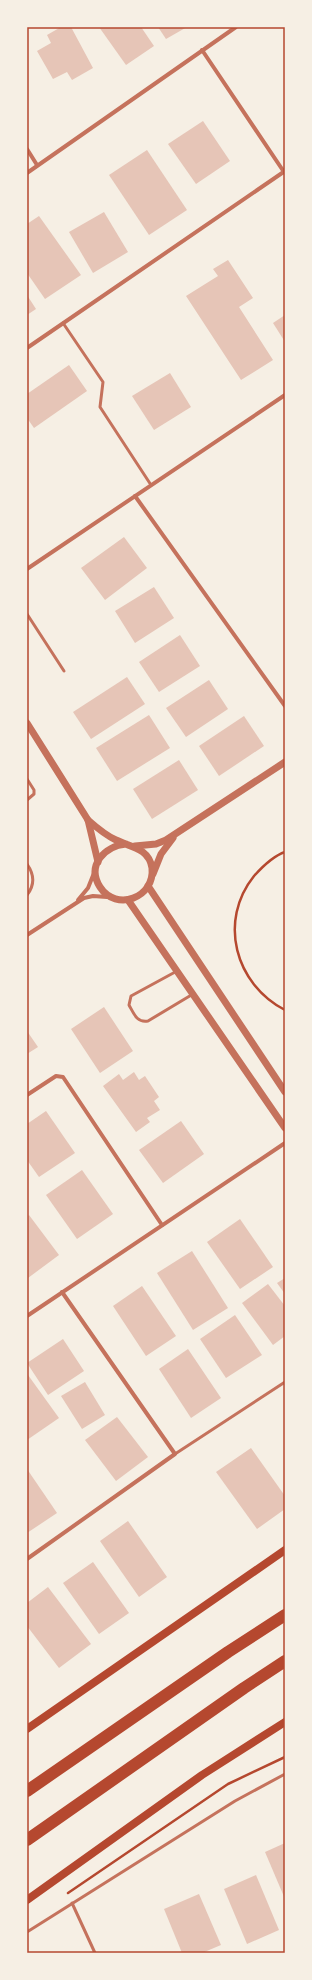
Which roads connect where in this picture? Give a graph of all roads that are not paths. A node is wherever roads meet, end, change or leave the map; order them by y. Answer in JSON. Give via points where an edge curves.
{"nodes":[{"id":1,"x":236,"y":27,"type":"edge"},
{"id":2,"x":202,"y":50,"type":"junction"},
{"id":3,"x":27,"y":149,"type":"edge"},
{"id":4,"x":38,"y":165,"type":"junction"},
{"id":5,"x":284,"y":172,"type":"edge"},
{"id":6,"x":27,"y":173,"type":"edge"},
{"id":7,"x":63,"y":323,"type":"junction"},
{"id":8,"x":27,"y":348,"type":"edge"},
{"id":9,"x":285,"y":395,"type":"edge"},
{"id":10,"x":151,"y":485,"type":"junction"},
{"id":11,"x":135,"y":496,"type":"junction"},
{"id":12,"x":27,"y":569,"type":"edge"},
{"id":13,"x":27,"y":614,"type":"edge"},
{"id":14,"x":64,"y":671,"type":"dead end"},
{"id":15,"x":285,"y":706,"type":"edge"},
{"id":16,"x":27,"y":723,"type":"edge"},
{"id":17,"x":285,"y":762,"type":"edge"},
{"id":18,"x":27,"y":779,"type":"edge"},
{"id":19,"x":27,"y":800,"type":"edge"},
{"id":20,"x":88,"y":820,"type":"junction"},
{"id":21,"x":176,"y":835,"type":"junction"},
{"id":22,"x":126,"y":844,"type":"junction"},
{"id":23,"x":134,"y":846,"type":"junction"},
{"id":24,"x":98,"y":862,"type":"junction"},
{"id":25,"x":27,"y":864,"type":"edge"},
{"id":26,"x":96,"y":870,"type":"junction"},
{"id":27,"x":152,"y":876,"type":"junction"},
{"id":28,"x":148,"y":886,"type":"junction"},
{"id":29,"x":27,"y":895,"type":"edge"},
{"id":30,"x":112,"y":898,"type":"junction"},
{"id":31,"x":128,"y":900,"type":"junction"},
{"id":32,"x":75,"y":903,"type":"junction"},
{"id":33,"x":27,"y":935,"type":"edge"},
{"id":34,"x":177,"y":971,"type":"junction"},
{"id":35,"x":193,"y":994,"type":"junction"},
{"id":36,"x":285,"y":1092,"type":"edge"},
{"id":37,"x":27,"y":1096,"type":"edge"},
{"id":38,"x":285,"y":1128,"type":"edge"},
{"id":39,"x":285,"y":1143,"type":"edge"},
{"id":40,"x":162,"y":1225,"type":"junction"},
{"id":41,"x":62,"y":1292,"type":"junction"},
{"id":42,"x":27,"y":1316,"type":"edge"},
{"id":43,"x":285,"y":1382,"type":"edge"},
{"id":44,"x":175,"y":1454,"type":"junction"},
{"id":45,"x":285,"y":1550,"type":"edge"},
{"id":46,"x":27,"y":1560,"type":"edge"},
{"id":47,"x":285,"y":1616,"type":"edge"},
{"id":48,"x":285,"y":1662,"type":"edge"},
{"id":49,"x":285,"y":1722,"type":"edge"},
{"id":50,"x":27,"y":1729,"type":"edge"},
{"id":51,"x":285,"y":1774,"type":"edge"},
{"id":52,"x":27,"y":1791,"type":"edge"},
{"id":53,"x":27,"y":1840,"type":"edge"},
{"id":54,"x":27,"y":1900,"type":"edge"},
{"id":55,"x":72,"y":1903,"type":"junction"},
{"id":56,"x":27,"y":1932,"type":"edge"},
{"id":57,"x":95,"y":1953,"type":"edge"}],
"edges":[{"from":1,"to":2,"type":"street"},
{"from":2,"to":4,"type":"street"},
{"from":2,"to":5,"type":"street"},
{"from":3,"to":4,"type":"street"},
{"from":4,"to":6,"type":"street"},
{"from":5,"to":7,"type":"street"},
{"from":7,"to":8,"type":"street"},
{"from":7,"to":10,"type":"lane","via":[[103,382],[100,407]]},
{"from":9,"to":10,"type":"street"},
{"from":10,"to":11,"type":"street"},
{"from":11,"to":12,"type":"street"},
{"from":11,"to":15,"type":"street"},
{"from":13,"to":14,"type":"lane"},
{"from":16,"to":20,"type":"street"},
{"from":17,"to":21,"type":"street"},
{"from":18,"to":19,"type":"lane","via":[[34,794]]},
{"from":20,"to":22,"type":"street","via":[[106,834]]},
{"from":20,"to":24,"type":"street"},
{"from":21,"to":23,"type":"street","via":[[156,844]]},
{"from":21,"to":27,"type":"street","via":[[161,854]]},
{"from":22,"to":23,"type":"street"},
{"from":22,"to":24,"type":"street","via":[[109,848]]},
{"from":23,"to":27,"type":"street","via":[[148,858]]},
{"from":24,"to":26,"type":"street"},
{"from":25,"to":29,"type":"lane","via":[[32,870],[33,879],[32,888]]},
{"from":26,"to":30,"type":"street","via":[[99,886]]},
{"from":26,"to":32,"type":"street","via":[[88,888]]},
{"from":27,"to":28,"type":"street"},
{"from":28,"to":31,"type":"street","via":[[136,897]]},
{"from":28,"to":36,"type":"street"},
{"from":30,"to":31,"type":"street"},
{"from":30,"to":32,"type":"street","via":[[93,896]]},
{"from":31,"to":34,"type":"street"},
{"from":32,"to":33,"type":"street"},
{"from":34,"to":35,"type":"street"},
{"from":34,"to":35,"type":"lane","via":[[131,996],[129,1005],[138,1020],[148,1021]]},
{"from":35,"to":38,"type":"street"},
{"from":37,"to":40,"type":"street","via":[[56,1076],[63,1077]]},
{"from":39,"to":40,"type":"street"},
{"from":40,"to":41,"type":"street"},
{"from":41,"to":42,"type":"street"},
{"from":41,"to":44,"type":"street"},
{"from":43,"to":44,"type":"lane"},
{"from":44,"to":46,"type":"street"},
{"from":45,"to":50,"type":"main road"},
{"from":47,"to":52,"type":"highway"},
{"from":48,"to":53,"type":"highway"},
{"from":49,"to":54,"type":"main road","via":[[202,1775]]},
{"from":51,"to":55,"type":"lane"},
{"from":55,"to":56,"type":"lane"},
{"from":55,"to":57,"type":"lane"}]}
